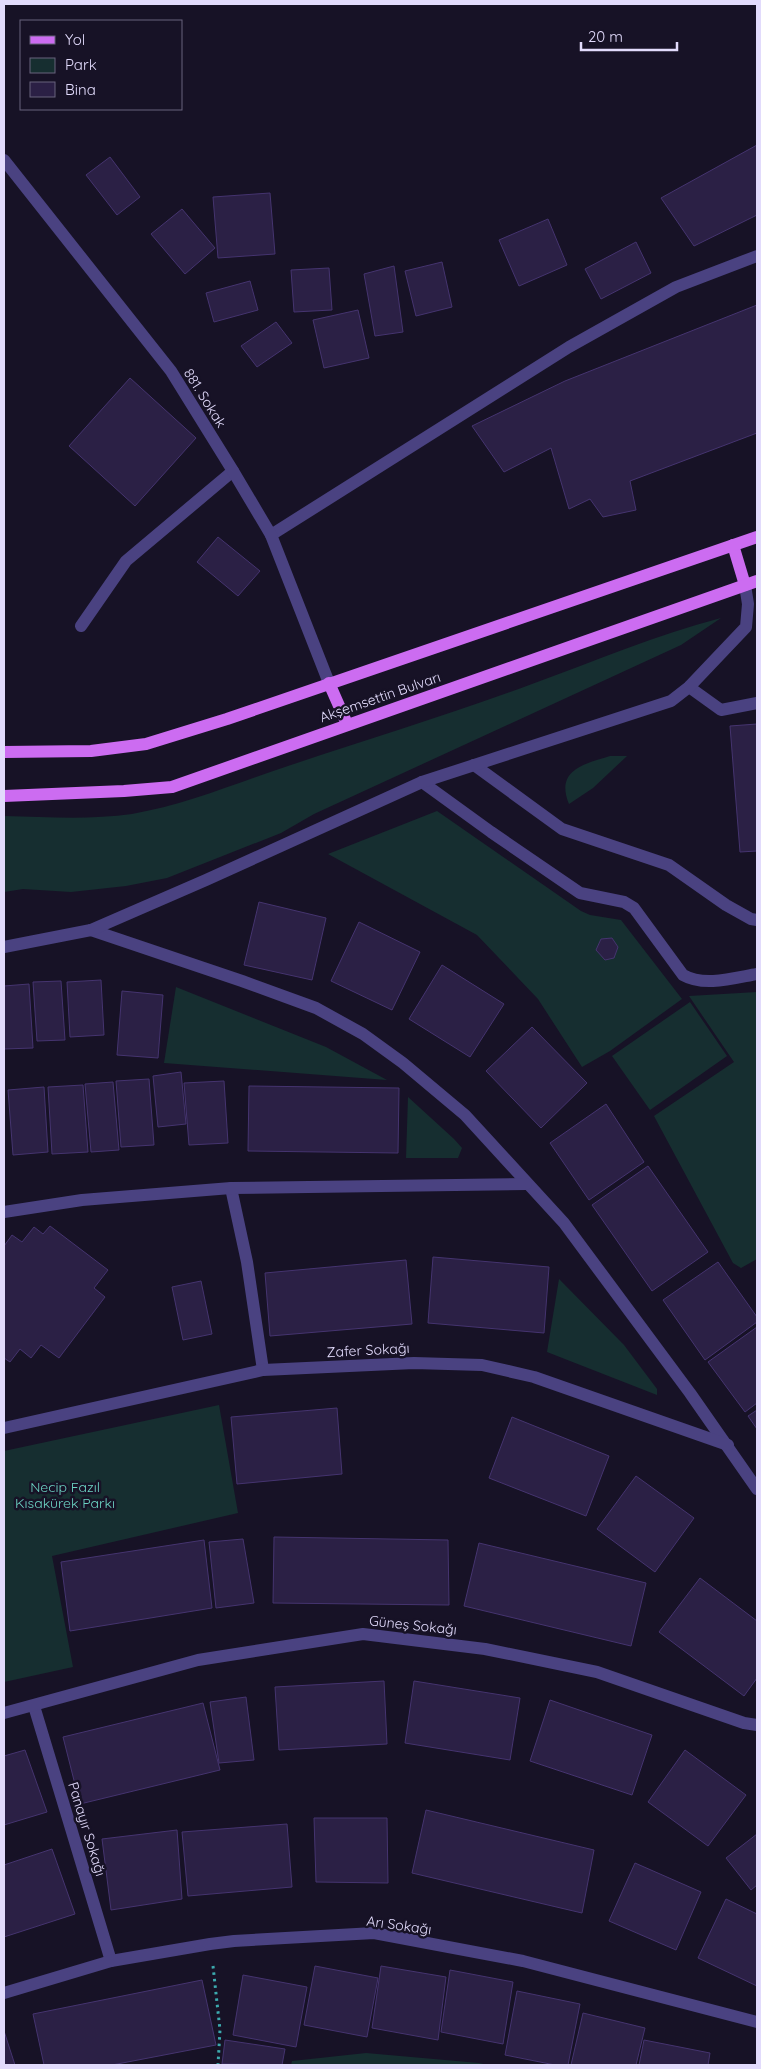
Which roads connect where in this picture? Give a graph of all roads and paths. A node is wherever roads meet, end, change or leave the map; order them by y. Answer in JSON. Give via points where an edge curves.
{"nodes":[{"id":1,"x":4,"y":160,"type":"edge"},
{"id":2,"x":757,"y":256,"type":"edge"},
{"id":3,"x":233,"y":471,"type":"junction"},
{"id":4,"x":271,"y":535,"type":"junction"},
{"id":5,"x":757,"y":537,"type":"edge"},
{"id":6,"x":733,"y":544,"type":"junction"},
{"id":7,"x":751,"y":583,"type":"edge"},
{"id":8,"x":81,"y":626,"type":"dead end"},
{"id":9,"x":329,"y":683,"type":"junction"},
{"id":10,"x":689,"y":687,"type":"junction"},
{"id":11,"x":757,"y":703,"type":"edge"},
{"id":12,"x":347,"y":724,"type":"junction"},
{"id":13,"x":4,"y":752,"type":"edge"},
{"id":14,"x":474,"y":766,"type":"junction"},
{"id":15,"x":422,"y":782,"type":"junction"},
{"id":16,"x":4,"y":796,"type":"edge"},
{"id":17,"x":757,"y":920,"type":"edge"},
{"id":18,"x":91,"y":930,"type":"junction"},
{"id":19,"x":4,"y":947,"type":"edge"},
{"id":20,"x":757,"y":974,"type":"edge"},
{"id":21,"x":526,"y":1184,"type":"junction"},
{"id":22,"x":231,"y":1188,"type":"junction"},
{"id":23,"x":4,"y":1212,"type":"edge"},
{"id":24,"x":263,"y":1370,"type":"junction"},
{"id":25,"x":4,"y":1428,"type":"edge"},
{"id":26,"x":728,"y":1446,"type":"junction"},
{"id":27,"x":757,"y":1489,"type":"edge"},
{"id":28,"x":34,"y":1706,"type":"junction"},
{"id":29,"x":4,"y":1713,"type":"edge"},
{"id":30,"x":757,"y":1725,"type":"edge"},
{"id":31,"x":210,"y":1944,"type":"junction"},
{"id":32,"x":111,"y":1961,"type":"junction"},
{"id":33,"x":4,"y":1993,"type":"edge"},
{"id":34,"x":757,"y":2022,"type":"edge"},
{"id":35,"x":218,"y":2065,"type":"edge"}],
"edges":[{"from":1,"to":3,"type":"street","name":"881. Sokak","via":[[171,371]]},
{"from":2,"to":4,"type":"street","via":[[676,287],[569,347]]},
{"from":3,"to":4,"type":"street","name":"881. Sokak"},
{"from":3,"to":8,"type":"street","via":[[126,561]]},
{"from":4,"to":9,"type":"street","name":"881. Sokak"},
{"from":5,"to":6,"type":"main road","name":"Akşemsettin Bulvarı"},
{"from":6,"to":7,"type":"main road"},
{"from":6,"to":9,"type":"main road","name":"Akşemsettin Bulvarı"},
{"from":7,"to":10,"type":"street","via":[[746,627]]},
{"from":7,"to":12,"type":"main road","name":"Akşemsettin Bulvarı"},
{"from":9,"to":12,"type":"main road"},
{"from":9,"to":13,"type":"main road","name":"Akşemsettin Bulvarı","via":[[146,744],[91,751]]},
{"from":10,"to":11,"type":"street","via":[[721,710]]},
{"from":10,"to":14,"type":"street","via":[[671,701]]},
{"from":12,"to":16,"type":"main road","name":"Akşemsettin Bulvarı","via":[[172,787]]},
{"from":14,"to":15,"type":"street"},
{"from":14,"to":17,"type":"street","via":[[562,829],[669,865],[726,905],[750,920]]},
{"from":15,"to":18,"type":"street"},
{"from":15,"to":20,"type":"street","via":[[580,893],[624,902],[634,908],[683,976],[693,981],[705,981]]},
{"from":18,"to":19,"type":"street"},
{"from":18,"to":21,"type":"street","via":[[316,1008],[363,1034],[465,1116]]},
{"from":21,"to":22,"type":"street"},
{"from":21,"to":26,"type":"street","via":[[564,1223],[597,1265]]},
{"from":22,"to":23,"type":"street","via":[[82,1200]]},
{"from":22,"to":24,"type":"street","via":[[247,1262]]},
{"from":24,"to":25,"type":"street","name":"Zafer Sokağı"},
{"from":24,"to":26,"type":"street","name":"Zafer Sokağı","via":[[414,1363],[482,1365],[534,1377]]},
{"from":26,"to":27,"type":"street"},
{"from":28,"to":29,"type":"street","name":"Güneş Sokağı"},
{"from":28,"to":30,"type":"street","name":"Güneş Sokağı","via":[[198,1660],[363,1634],[485,1648],[597,1672]]},
{"from":28,"to":32,"type":"street","name":"Panayır Sokağı"},
{"from":31,"to":32,"type":"street","name":"Arı Sokağı"},
{"from":31,"to":34,"type":"street","name":"Arı Sokağı","via":[[374,1933],[523,1961]]},
{"from":31,"to":35,"type":"path","via":[[220,2030]]},
{"from":32,"to":33,"type":"street","name":"Arı Sokağı"}]}
